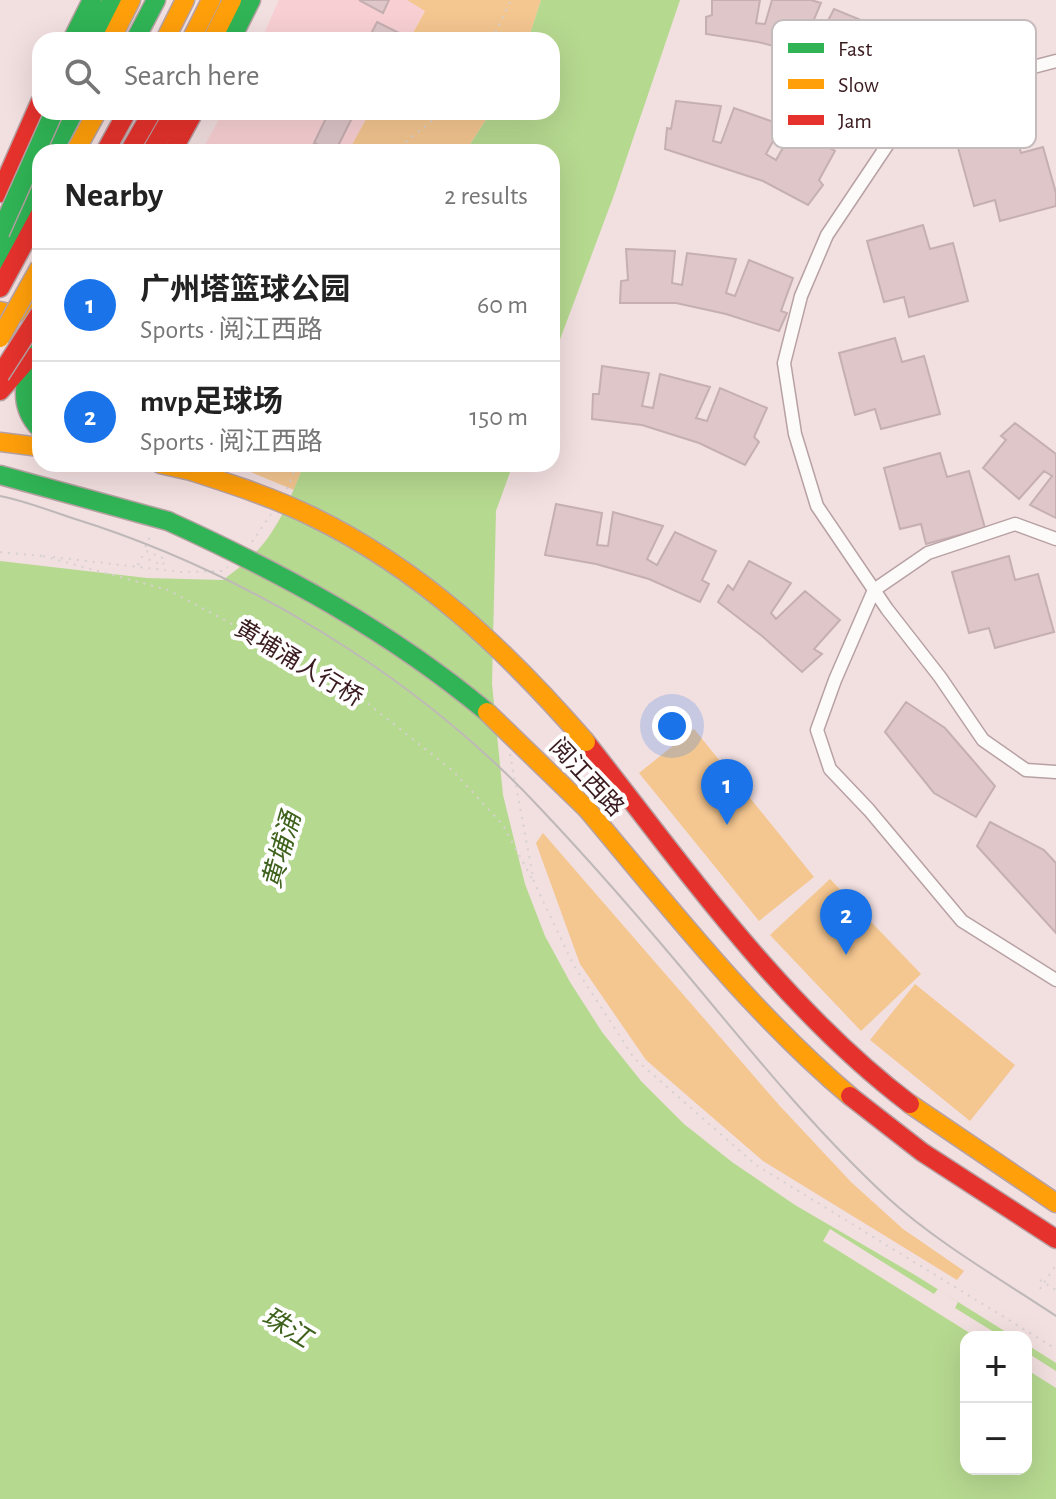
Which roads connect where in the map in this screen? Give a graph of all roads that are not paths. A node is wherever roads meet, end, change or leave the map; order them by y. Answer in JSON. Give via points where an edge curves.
{"nodes":[{"id":1,"x":92,"y":0,"type":"edge"},
{"id":2,"x":112,"y":0,"type":"edge"},
{"id":3,"x":131,"y":0,"type":"edge"},
{"id":4,"x":156,"y":0,"type":"edge"},
{"id":5,"x":185,"y":0,"type":"edge"},
{"id":6,"x":211,"y":0,"type":"edge"},
{"id":7,"x":232,"y":0,"type":"edge"},
{"id":8,"x":251,"y":0,"type":"edge"},
{"id":9,"x":76,"y":32,"type":"edge"},
{"id":10,"x":95,"y":32,"type":"edge"},
{"id":11,"x":115,"y":32,"type":"edge"},
{"id":12,"x":139,"y":32,"type":"edge"},
{"id":13,"x":169,"y":32,"type":"edge"},
{"id":14,"x":195,"y":32,"type":"edge"},
{"id":15,"x":216,"y":32,"type":"edge"},
{"id":16,"x":235,"y":32,"type":"edge"},
{"id":17,"x":1056,"y":61,"type":"edge"},
{"id":18,"x":1036,"y":66,"type":"edge"},
{"id":19,"x":32,"y":120,"type":"edge"},
{"id":20,"x":50,"y":120,"type":"edge"},
{"id":21,"x":70,"y":120,"type":"edge"},
{"id":22,"x":93,"y":120,"type":"edge"},
{"id":23,"x":123,"y":120,"type":"edge"},
{"id":24,"x":147,"y":120,"type":"edge"},
{"id":25,"x":169,"y":120,"type":"edge"},
{"id":26,"x":190,"y":120,"type":"edge"},
{"id":27,"x":40,"y":144,"type":"edge"},
{"id":28,"x":57,"y":144,"type":"edge"},
{"id":29,"x":79,"y":144,"type":"edge"},
{"id":30,"x":109,"y":144,"type":"edge"},
{"id":31,"x":134,"y":144,"type":"edge"},
{"id":32,"x":156,"y":144,"type":"edge"},
{"id":33,"x":176,"y":144,"type":"edge"},
{"id":34,"x":885,"y":148,"type":"edge"},
{"id":35,"x":32,"y":161,"type":"edge"},
{"id":36,"x":32,"y":184,"type":"edge"},
{"id":37,"x":32,"y":192,"type":"edge"},
{"id":38,"x":0,"y":193,"type":"edge"},
{"id":39,"x":0,"y":219,"type":"edge"},
{"id":40,"x":32,"y":229,"type":"edge"},
{"id":41,"x":0,"y":233,"type":"edge"},
{"id":42,"x":0,"y":259,"type":"edge"},
{"id":43,"x":32,"y":281,"type":"edge"},
{"id":44,"x":0,"y":288,"type":"edge"},
{"id":45,"x":32,"y":304,"type":"edge"},
{"id":46,"x":0,"y":311,"type":"edge"},
{"id":47,"x":32,"y":325,"type":"edge"},
{"id":48,"x":0,"y":338,"type":"edge"},
{"id":49,"x":32,"y":350,"type":"edge"},
{"id":50,"x":0,"y":352,"type":"edge"},
{"id":51,"x":32,"y":354,"type":"edge"},
{"id":52,"x":32,"y":364,"type":"edge"},
{"id":53,"x":0,"y":375,"type":"edge"},
{"id":54,"x":0,"y":391,"type":"edge"},
{"id":55,"x":32,"y":419,"type":"edge"},
{"id":56,"x":0,"y":442,"type":"edge"},
{"id":57,"x":32,"y":446,"type":"edge"},
{"id":58,"x":194,"y":472,"type":"edge"},
{"id":59,"x":0,"y":475,"type":"edge"},
{"id":60,"x":1056,"y":539,"type":"edge"},
{"id":61,"x":874,"y":590,"type":"junction"},
{"id":62,"x":1056,"y":772,"type":"edge"},
{"id":63,"x":1056,"y":980,"type":"edge"},
{"id":64,"x":1056,"y":1203,"type":"edge"},
{"id":65,"x":1056,"y":1239,"type":"edge"}],
"edges":[{"from":1,"to":9,"type":"main road"},
{"from":2,"to":10,"type":"main road"},
{"from":3,"to":11,"type":"main road"},
{"from":4,"to":12,"type":"main road"},
{"from":5,"to":13,"type":"main road"},
{"from":6,"to":14,"type":"main road"},
{"from":7,"to":15,"type":"main road"},
{"from":8,"to":16,"type":"main road"},
{"from":17,"to":18,"type":"street"},
{"from":19,"to":38,"type":"main road"},
{"from":20,"to":27,"type":"main road","bridge":true},
{"from":21,"to":28,"type":"main road"},
{"from":22,"to":29,"type":"main road"},
{"from":23,"to":30,"type":"main road"},
{"from":24,"to":31,"type":"main road"},
{"from":25,"to":32,"type":"main road"},
{"from":26,"to":33,"type":"main road"},
{"from":34,"to":61,"type":"street","via":[[827,235],[801,296],[784,363],[795,434],[817,506]]},
{"from":35,"to":41,"type":"main road","bridge":true},
{"from":36,"to":39,"type":"main road"},
{"from":37,"to":42,"type":"main road"},
{"from":40,"to":44,"type":"main road"},
{"from":43,"to":48,"type":"main road","bridge":true},
{"from":45,"to":46,"type":"main road","via":[[18,315]]},
{"from":47,"to":53,"type":"main road","bridge":true},
{"from":49,"to":50,"type":"main road","via":[[15,355]]},
{"from":51,"to":54,"type":"main road"},
{"from":52,"to":55,"type":"main road","via":[[22,395]]},
{"from":56,"to":57,"type":"main road"},
{"from":58,"to":64,"type":"main road","name":"阅江西路","bridge":true,"via":[[325,521],[439,594],[500,646],[586,742],[737,930],[823,1026],[929,1118]]},
{"from":59,"to":65,"type":"main road","name":"阅江西路","bridge":true,"via":[[160,526],[281,576],[379,633],[491,715],[587,809],[708,952],[844,1091],[940,1164]]},
{"from":60,"to":61,"type":"street","via":[[1015,524],[928,553]]},
{"from":61,"to":62,"type":"street","via":[[983,740],[1026,770]]},
{"from":61,"to":63,"type":"street","via":[[817,730],[830,769],[962,921]]}]}
